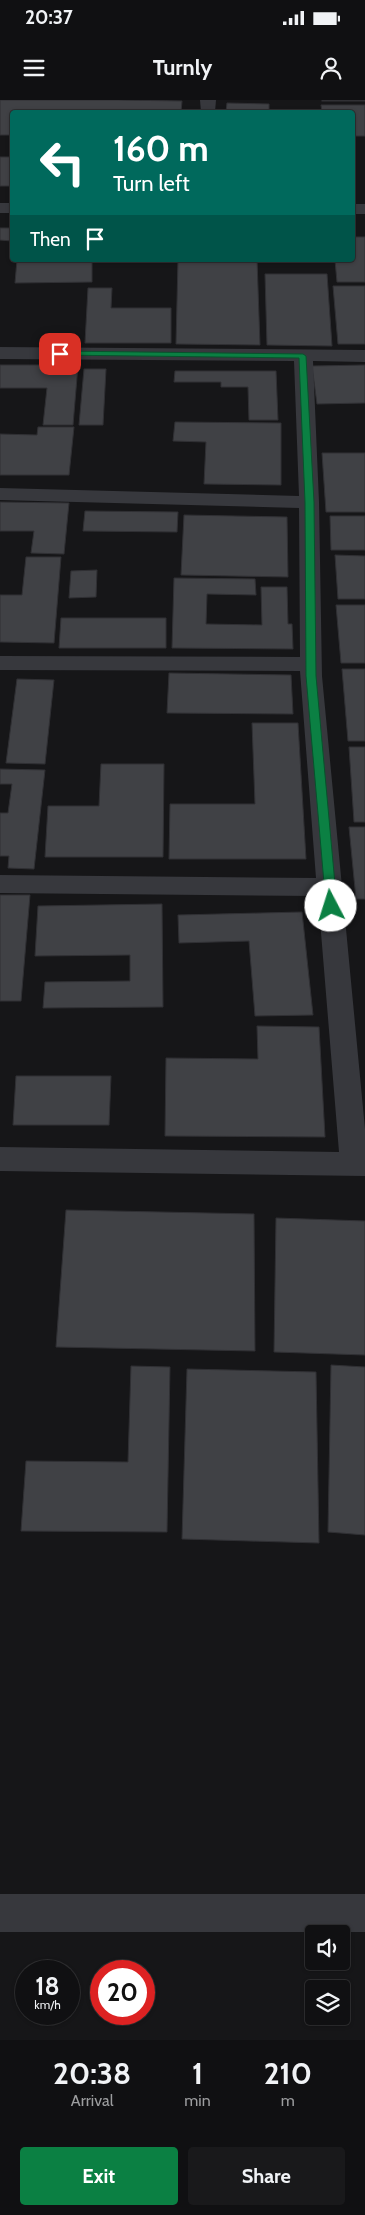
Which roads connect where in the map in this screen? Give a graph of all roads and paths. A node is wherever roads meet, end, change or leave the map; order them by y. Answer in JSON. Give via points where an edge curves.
{"nodes":[{"id":1,"x":0,"y":353,"type":"edge"},
{"id":2,"x":303,"y":356,"type":"junction"},
{"id":3,"x":365,"y":356,"type":"edge"},
{"id":4,"x":0,"y":494,"type":"edge"},
{"id":5,"x":309,"y":502,"type":"junction"},
{"id":6,"x":0,"y":663,"type":"edge"},
{"id":7,"x":310,"y":664,"type":"junction"},
{"id":8,"x":0,"y":884,"type":"edge"},
{"id":9,"x":330,"y":887,"type":"junction"},
{"id":10,"x":0,"y":1159,"type":"edge"},
{"id":11,"x":359,"y":1164,"type":"edge"},
{"id":12,"x":0,"y":1913,"type":"edge"},
{"id":13,"x":365,"y":1913,"type":"edge"}],
"edges":[{"from":1,"to":2,"type":"street"},
{"from":2,"to":3,"type":"street"},
{"from":2,"to":5,"type":"street"},
{"from":4,"to":5,"type":"street"},
{"from":5,"to":7,"type":"street"},
{"from":6,"to":7,"type":"street"},
{"from":7,"to":9,"type":"street"},
{"from":8,"to":9,"type":"street"},
{"from":9,"to":11,"type":"street"},
{"from":10,"to":11,"type":"street"},
{"from":12,"to":13,"type":"street"}]}
